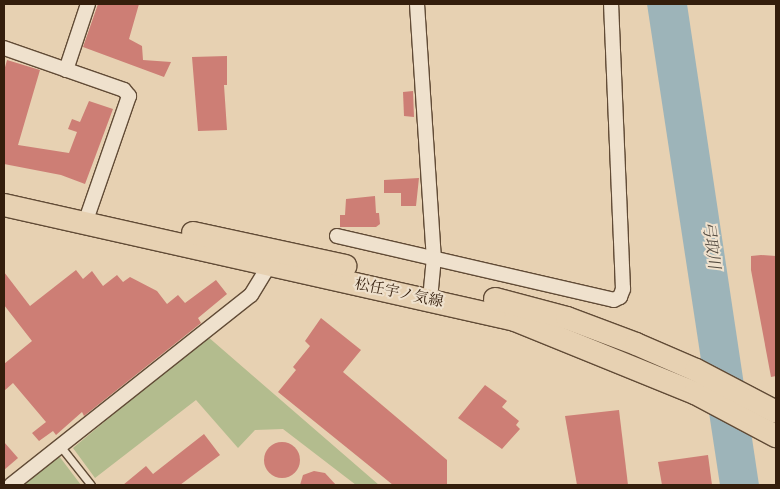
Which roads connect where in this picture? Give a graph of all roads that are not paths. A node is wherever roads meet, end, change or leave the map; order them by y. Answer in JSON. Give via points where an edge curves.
{"nodes":[{"id":1,"x":88,"y":4,"type":"edge"},
{"id":2,"x":417,"y":4,"type":"edge"},
{"id":3,"x":610,"y":4,"type":"edge"},
{"id":4,"x":4,"y":48,"type":"edge"},
{"id":5,"x":66,"y":70,"type":"junction"},
{"id":6,"x":4,"y":191,"type":"edge"},
{"id":7,"x":4,"y":205,"type":"edge"},
{"id":8,"x":87,"y":216,"type":"junction"},
{"id":9,"x":337,"y":236,"type":"dead end"},
{"id":10,"x":434,"y":257,"type":"junction"},
{"id":11,"x":273,"y":259,"type":"junction"},
{"id":12,"x":431,"y":292,"type":"junction"},
{"id":13,"x":776,"y":412,"type":"edge"},
{"id":14,"x":776,"y":436,"type":"edge"},
{"id":15,"x":61,"y":447,"type":"junction"},
{"id":16,"x":11,"y":485,"type":"edge"},
{"id":17,"x":91,"y":485,"type":"edge"}],
"edges":[{"from":1,"to":5,"type":"street"},
{"from":2,"to":10,"type":"street"},
{"from":3,"to":10,"type":"street","via":[[624,290],[620,296],[614,300]]},
{"from":4,"to":5,"type":"street"},
{"from":5,"to":8,"type":"street","via":[[124,90],[129,96]]},
{"from":6,"to":8,"type":"main road","name":"松任宇ノ気線"},
{"from":7,"to":8,"type":"main road","name":"松任宇ノ気線"},
{"from":8,"to":11,"type":"main road","name":"松任宇ノ気線"},
{"from":9,"to":10,"type":"street"},
{"from":10,"to":12,"type":"street"},
{"from":11,"to":12,"type":"main road","name":"松任宇ノ気線"},
{"from":11,"to":15,"type":"street","via":[[250,295]]},
{"from":12,"to":13,"type":"main road","name":"松任宇ノ気線","via":[[567,318],[696,370]]},
{"from":12,"to":14,"type":"main road","name":"松任宇ノ気線","via":[[515,320],[695,393]]},
{"from":15,"to":16,"type":"street"},
{"from":15,"to":17,"type":"lane"}]}
